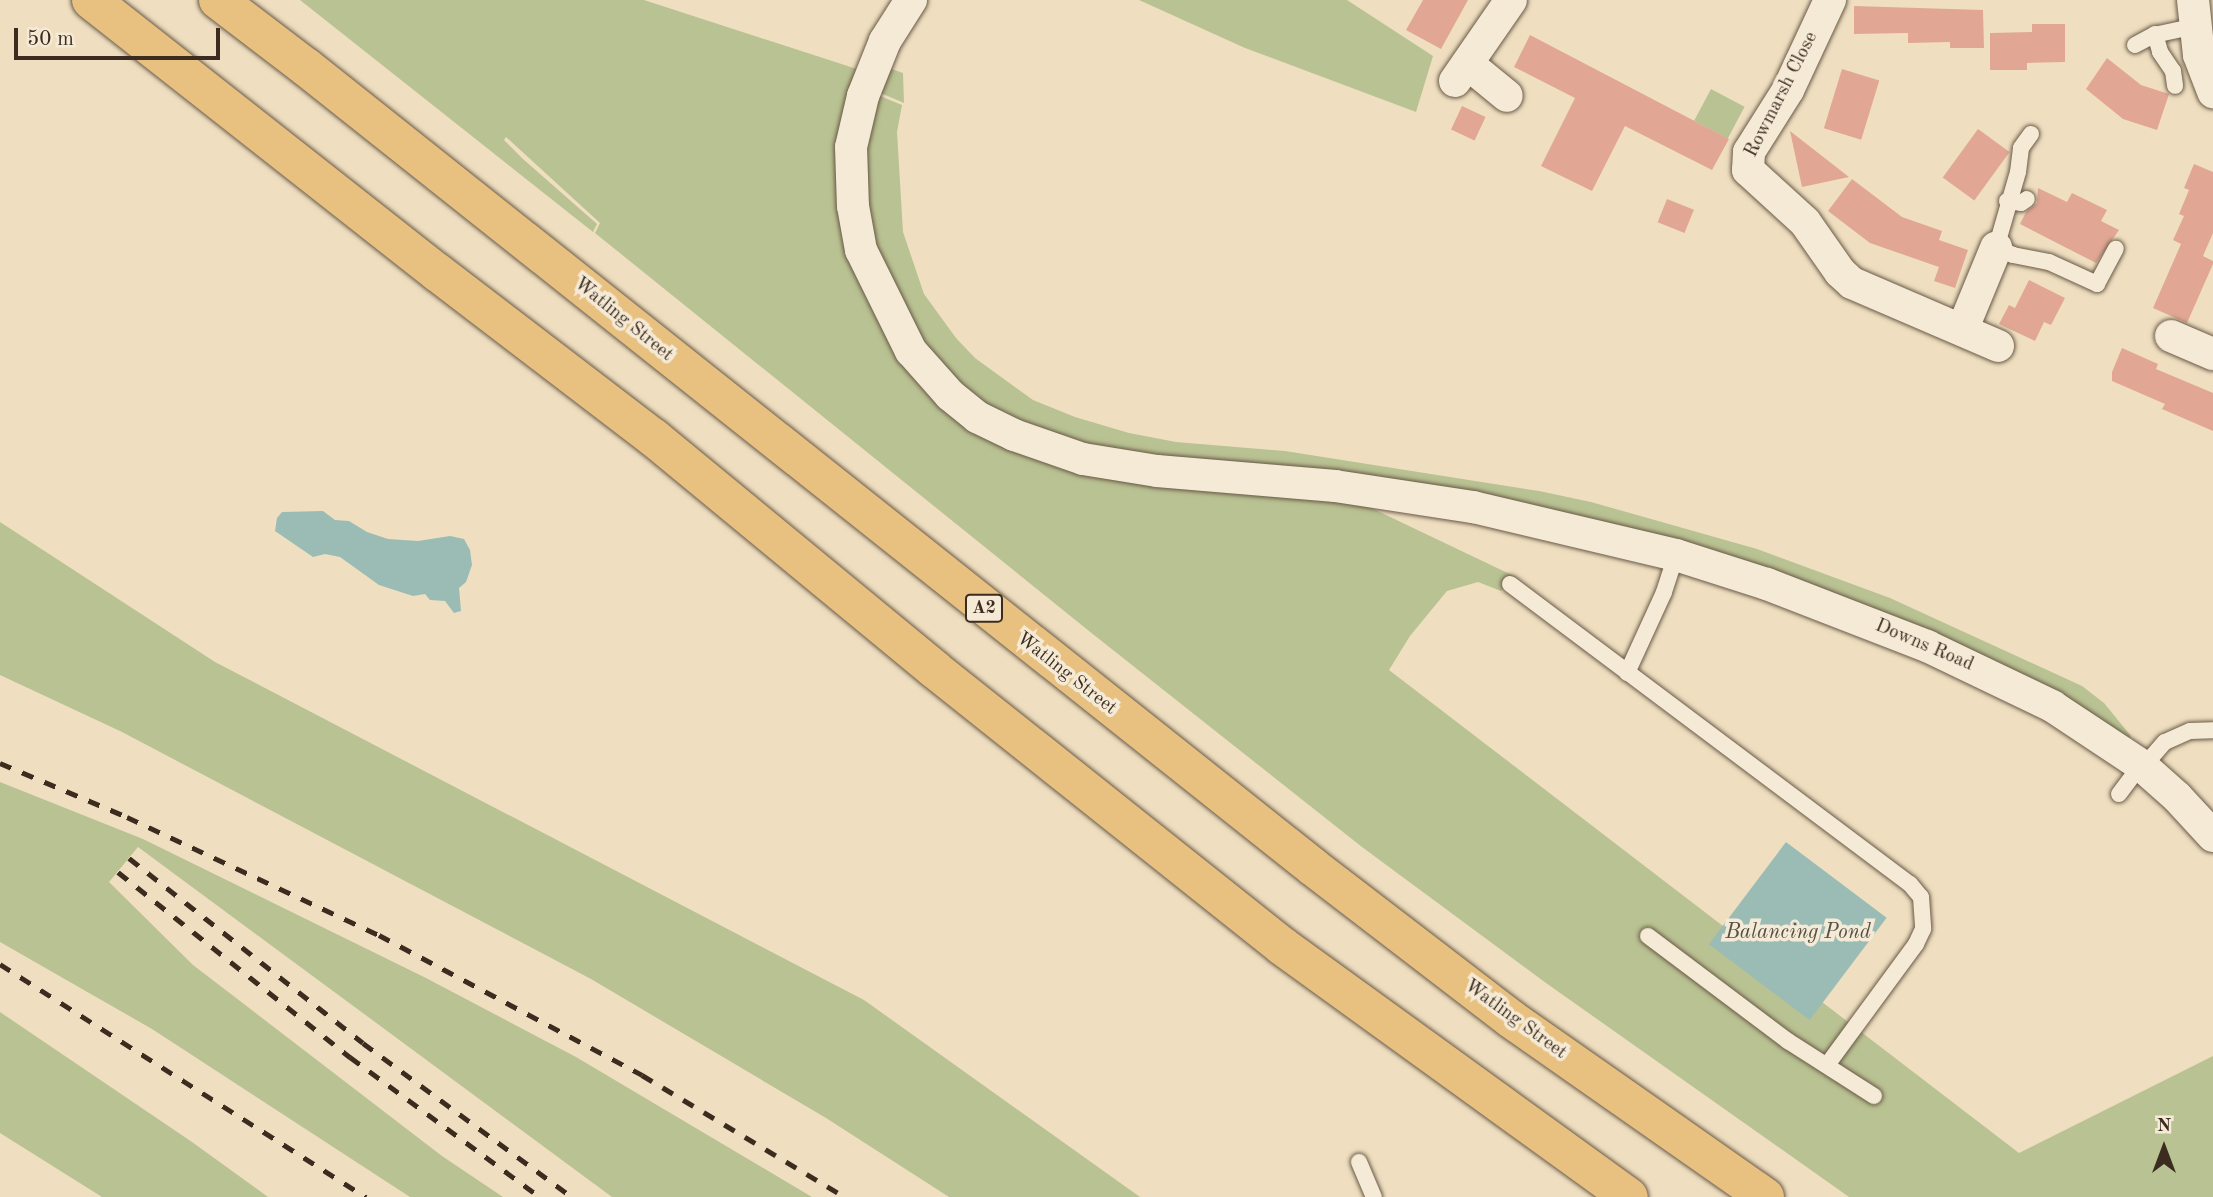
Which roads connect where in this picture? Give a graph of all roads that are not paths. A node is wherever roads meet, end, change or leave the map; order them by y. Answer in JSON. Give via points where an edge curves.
{"nodes":[{"id":1,"x":91,"y":0,"type":"edge"},
{"id":2,"x":218,"y":0,"type":"edge"},
{"id":3,"x":911,"y":0,"type":"edge"},
{"id":4,"x":1511,"y":0,"type":"edge"},
{"id":5,"x":1830,"y":0,"type":"edge"},
{"id":6,"x":2199,"y":13,"type":"edge"},
{"id":7,"x":2155,"y":34,"type":"junction"},
{"id":8,"x":2135,"y":45,"type":"dead end"},
{"id":9,"x":2192,"y":82,"type":"edge"},
{"id":10,"x":1507,"y":96,"type":"dead end"},
{"id":11,"x":2021,"y":140,"type":"dead end"},
{"id":12,"x":2027,"y":199,"type":"dead end"},
{"id":13,"x":2007,"y":201,"type":"junction"},
{"id":14,"x":1996,"y":248,"type":"junction"},
{"id":15,"x":2116,"y":249,"type":"dead end"},
{"id":16,"x":1963,"y":328,"type":"junction"},
{"id":17,"x":2171,"y":336,"type":"dead end"},
{"id":18,"x":1998,"y":346,"type":"dead end"},
{"id":19,"x":2213,"y":355,"type":"edge"},
{"id":20,"x":1676,"y":555,"type":"junction"},
{"id":21,"x":1510,"y":584,"type":"dead end"},
{"id":22,"x":1627,"y":673,"type":"junction"},
{"id":23,"x":2213,"y":730,"type":"edge"},
{"id":24,"x":2142,"y":766,"type":"junction"},
{"id":25,"x":2119,"y":794,"type":"dead end"},
{"id":26,"x":2213,"y":836,"type":"edge"},
{"id":27,"x":1648,"y":936,"type":"dead end"},
{"id":28,"x":1828,"y":1064,"type":"junction"},
{"id":29,"x":1874,"y":1096,"type":"dead end"},
{"id":30,"x":1359,"y":1162,"type":"dead end"},
{"id":31,"x":1374,"y":1197,"type":"edge"},
{"id":32,"x":1629,"y":1197,"type":"edge"},
{"id":33,"x":1765,"y":1197,"type":"edge"}],
"edges":[{"from":1,"to":32,"type":"highway","via":[[653,438],[1282,946]]},
{"from":2,"to":33,"type":"highway","name":"Watling Street","number":"A2","via":[[1312,867],[1511,1019]]},
{"from":3,"to":20,"type":"street","name":"Downs Road","via":[[879,54],[863,96],[851,147],[851,195],[860,250],[911,351],[970,412],[1044,447],[1112,465],[1387,493],[1497,511]]},
{"from":4,"to":10,"type":"street","via":[[1461,73]]},
{"from":5,"to":16,"type":"street","name":"Rowmarsh Close","via":[[1788,90],[1749,152],[1748,170],[1805,222],[1852,283]]},
{"from":6,"to":7,"type":"lane"},
{"from":6,"to":9,"type":"street"},
{"from":7,"to":8,"type":"lane"},
{"from":7,"to":9,"type":"lane","via":[[2160,52]]},
{"from":11,"to":13,"type":"lane","via":[[2025,167]]},
{"from":12,"to":13,"type":"lane"},
{"from":13,"to":14,"type":"lane"},
{"from":14,"to":15,"type":"lane","via":[[2049,262],[2099,291]]},
{"from":14,"to":16,"type":"street"},
{"from":16,"to":18,"type":"street","name":"Rowmarsh Close"},
{"from":17,"to":19,"type":"street"},
{"from":20,"to":22,"type":"lane"},
{"from":20,"to":24,"type":"street","name":"Downs Road","via":[[1824,604],[1927,646],[2052,706]]},
{"from":21,"to":22,"type":"lane"},
{"from":22,"to":28,"type":"lane","via":[[1910,884],[1921,897],[1923,929],[1916,944]]},
{"from":23,"to":24,"type":"lane","via":[[2190,731],[2165,742]]},
{"from":24,"to":25,"type":"lane"},
{"from":24,"to":26,"type":"street","name":"Downs Road"},
{"from":27,"to":28,"type":"lane","via":[[1788,1041]]},
{"from":28,"to":29,"type":"lane"},
{"from":30,"to":31,"type":"lane"}]}
